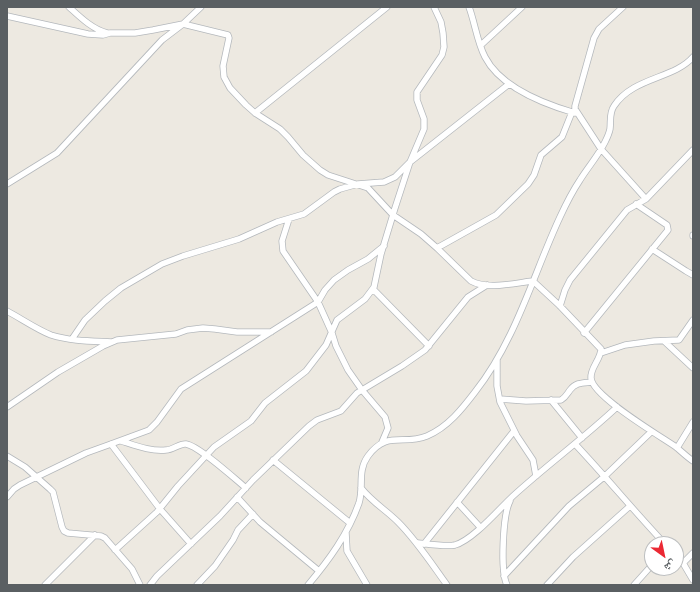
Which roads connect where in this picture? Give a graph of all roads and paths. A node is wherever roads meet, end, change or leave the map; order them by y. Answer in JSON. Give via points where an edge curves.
{"nodes":[{"id":1,"x":69,"y":7,"type":"edge"},
{"id":2,"x":201,"y":7,"type":"edge"},
{"id":3,"x":434,"y":7,"type":"edge"},
{"id":4,"x":522,"y":7,"type":"edge"},
{"id":5,"x":623,"y":7,"type":"edge"},
{"id":6,"x":383,"y":8,"type":"edge"},
{"id":7,"x":471,"y":8,"type":"edge"},
{"id":8,"x":7,"y":16,"type":"edge"},
{"id":9,"x":183,"y":24,"type":"junction"},
{"id":10,"x":110,"y":33,"type":"junction"},
{"id":11,"x":481,"y":45,"type":"junction"},
{"id":12,"x":693,"y":57,"type":"edge"},
{"id":13,"x":509,"y":84,"type":"junction"},
{"id":14,"x":572,"y":112,"type":"junction"},
{"id":15,"x":255,"y":113,"type":"junction"},
{"id":16,"x":579,"y":114,"type":"junction"},
{"id":17,"x":601,"y":149,"type":"junction"},
{"id":18,"x":693,"y":150,"type":"edge"},
{"id":19,"x":410,"y":162,"type":"junction"},
{"id":20,"x":7,"y":184,"type":"edge"},
{"id":21,"x":358,"y":184,"type":"junction"},
{"id":22,"x":646,"y":199,"type":"junction"},
{"id":23,"x":636,"y":204,"type":"junction"},
{"id":24,"x":393,"y":215,"type":"junction"},
{"id":25,"x":289,"y":219,"type":"junction"},
{"id":26,"x":384,"y":246,"type":"junction"},
{"id":27,"x":437,"y":248,"type":"junction"},
{"id":28,"x":652,"y":249,"type":"junction"},
{"id":29,"x":693,"y":275,"type":"edge"},
{"id":30,"x":533,"y":281,"type":"junction"},
{"id":31,"x":487,"y":285,"type":"junction"},
{"id":32,"x":373,"y":289,"type":"junction"},
{"id":33,"x":318,"y":302,"type":"junction"},
{"id":34,"x":560,"y":306,"type":"junction"},
{"id":35,"x":7,"y":312,"type":"edge"},
{"id":36,"x":693,"y":320,"type":"edge"},
{"id":37,"x":271,"y":332,"type":"junction"},
{"id":38,"x":332,"y":333,"type":"junction"},
{"id":39,"x":584,"y":333,"type":"junction"},
{"id":40,"x":72,"y":339,"type":"junction"},
{"id":41,"x":664,"y":341,"type":"junction"},
{"id":42,"x":111,"y":342,"type":"junction"},
{"id":43,"x":429,"y":346,"type":"junction"},
{"id":44,"x":601,"y":353,"type":"junction"},
{"id":45,"x":497,"y":360,"type":"junction"},
{"id":46,"x":693,"y":368,"type":"edge"},
{"id":47,"x":592,"y":382,"type":"junction"},
{"id":48,"x":362,"y":390,"type":"junction"},
{"id":49,"x":500,"y":399,"type":"junction"},
{"id":50,"x":551,"y":400,"type":"junction"},
{"id":51,"x":617,"y":406,"type":"junction"},
{"id":52,"x":7,"y":407,"type":"edge"},
{"id":53,"x":693,"y":422,"type":"edge"},
{"id":54,"x":514,"y":431,"type":"junction"},
{"id":55,"x":651,"y":432,"type":"junction"},
{"id":56,"x":582,"y":438,"type":"junction"},
{"id":57,"x":121,"y":441,"type":"junction"},
{"id":58,"x":382,"y":442,"type":"junction"},
{"id":59,"x":112,"y":444,"type":"junction"},
{"id":60,"x":575,"y":444,"type":"junction"},
{"id":61,"x":676,"y":448,"type":"junction"},
{"id":62,"x":7,"y":456,"type":"edge"},
{"id":63,"x":206,"y":456,"type":"junction"},
{"id":64,"x":273,"y":460,"type":"junction"},
{"id":65,"x":693,"y":461,"type":"edge"},
{"id":66,"x":36,"y":476,"type":"junction"},
{"id":67,"x":536,"y":476,"type":"junction"},
{"id":68,"x":605,"y":476,"type":"junction"},
{"id":69,"x":246,"y":488,"type":"junction"},
{"id":70,"x":362,"y":488,"type":"junction"},
{"id":71,"x":7,"y":497,"type":"edge"},
{"id":72,"x":237,"y":497,"type":"junction"},
{"id":73,"x":512,"y":497,"type":"junction"},
{"id":74,"x":458,"y":502,"type":"junction"},
{"id":75,"x":630,"y":506,"type":"junction"},
{"id":76,"x":160,"y":509,"type":"junction"},
{"id":77,"x":253,"y":514,"type":"junction"},
{"id":78,"x":350,"y":523,"type":"junction"},
{"id":79,"x":480,"y":527,"type":"junction"},
{"id":80,"x":346,"y":532,"type":"junction"},
{"id":81,"x":95,"y":535,"type":"junction"},
{"id":82,"x":658,"y":536,"type":"edge"},
{"id":83,"x":191,"y":544,"type":"junction"},
{"id":84,"x":421,"y":544,"type":"junction"},
{"id":85,"x":115,"y":550,"type":"junction"},
{"id":86,"x":693,"y":553,"type":"edge"},
{"id":87,"x":684,"y":562,"type":"edge"},
{"id":88,"x":684,"y":565,"type":"edge"},
{"id":89,"x":319,"y":571,"type":"junction"},
{"id":90,"x":644,"y":574,"type":"edge"},
{"id":91,"x":362,"y":576,"type":"junction"},
{"id":92,"x":504,"y":576,"type":"junction"},
{"id":93,"x":693,"y":580,"type":"edge"},
{"id":94,"x":45,"y":585,"type":"edge"},
{"id":95,"x":140,"y":585,"type":"edge"},
{"id":96,"x":150,"y":585,"type":"edge"},
{"id":97,"x":197,"y":585,"type":"edge"},
{"id":98,"x":308,"y":585,"type":"edge"},
{"id":99,"x":363,"y":585,"type":"edge"},
{"id":100,"x":367,"y":585,"type":"edge"},
{"id":101,"x":447,"y":585,"type":"edge"},
{"id":102,"x":507,"y":585,"type":"edge"},
{"id":103,"x":547,"y":585,"type":"edge"},
{"id":104,"x":634,"y":585,"type":"edge"}],
"edges":[{"from":1,"to":10,"type":"street","via":[[86,22]]},
{"from":2,"to":9,"type":"street"},
{"from":3,"to":19,"type":"street","via":[[441,22],[444,47],[442,55],[417,92],[424,129]]},
{"from":4,"to":11,"type":"street"},
{"from":5,"to":16,"type":"street","via":[[599,29],[594,38],[576,101],[575,109]]},
{"from":6,"to":15,"type":"street"},
{"from":7,"to":11,"type":"street"},
{"from":8,"to":10,"type":"street","via":[[88,34]]},
{"from":9,"to":10,"type":"street","via":[[141,32]]},
{"from":9,"to":15,"type":"street","via":[[229,36],[223,66],[224,77],[230,88]]},
{"from":9,"to":20,"type":"street","via":[[162,40],[57,154]]},
{"from":11,"to":13,"type":"street","via":[[490,65]]},
{"from":12,"to":17,"type":"street","via":[[686,64],[640,84],[618,101],[613,108],[608,134]]},
{"from":13,"to":14,"type":"street","via":[[547,104]]},
{"from":13,"to":19,"type":"street"},
{"from":14,"to":16,"type":"street"},
{"from":14,"to":27,"type":"street","via":[[562,137],[541,156],[528,184],[496,215]]},
{"from":15,"to":21,"type":"street","via":[[280,129],[302,155],[320,170]]},
{"from":16,"to":17,"type":"street"},
{"from":17,"to":22,"type":"street"},
{"from":17,"to":30,"type":"street","via":[[569,198]]},
{"from":18,"to":22,"type":"street"},
{"from":19,"to":21,"type":"street","via":[[384,182]]},
{"from":19,"to":24,"type":"street"},
{"from":21,"to":24,"type":"street","via":[[373,192]]},
{"from":21,"to":25,"type":"street","via":[[337,190],[308,211]]},
{"from":22,"to":23,"type":"street"},
{"from":23,"to":28,"type":"street","via":[[668,226],[668,230]]},
{"from":23,"to":34,"type":"street","via":[[627,210],[570,280]]},
{"from":24,"to":26,"type":"street"},
{"from":24,"to":27,"type":"street","via":[[422,234]]},
{"from":25,"to":33,"type":"street","via":[[282,241],[283,251]]},
{"from":25,"to":40,"type":"street","via":[[239,239],[170,260],[150,270],[105,301],[85,320]]},
{"from":26,"to":32,"type":"street"},
{"from":26,"to":33,"type":"street","via":[[334,280]]},
{"from":27,"to":31,"type":"street","via":[[471,281]]},
{"from":28,"to":29,"type":"street"},
{"from":28,"to":39,"type":"street"},
{"from":30,"to":31,"type":"street"},
{"from":30,"to":34,"type":"street"},
{"from":30,"to":45,"type":"street"},
{"from":31,"to":43,"type":"street","via":[[468,298]]},
{"from":32,"to":38,"type":"street","via":[[365,299],[338,320]]},
{"from":32,"to":43,"type":"street"},
{"from":33,"to":37,"type":"street"},
{"from":33,"to":38,"type":"street"},
{"from":34,"to":39,"type":"street"},
{"from":35,"to":40,"type":"street","via":[[50,334]]},
{"from":36,"to":41,"type":"street","via":[[680,339]]},
{"from":37,"to":42,"type":"street","via":[[203,328]]},
{"from":37,"to":57,"type":"street","via":[[181,389],[149,430]]},
{"from":38,"to":48,"type":"street","via":[[342,360]]},
{"from":38,"to":63,"type":"street","via":[[306,371],[265,403],[251,421],[214,447]]},
{"from":39,"to":44,"type":"street","via":[[601,349]]},
{"from":40,"to":42,"type":"street"},
{"from":41,"to":44,"type":"street","via":[[624,345]]},
{"from":41,"to":46,"type":"street"},
{"from":42,"to":52,"type":"street","via":[[58,372]]},
{"from":43,"to":48,"type":"street"},
{"from":44,"to":47,"type":"street","via":[[592,374]]},
{"from":45,"to":49,"type":"street"},
{"from":45,"to":58,"type":"street","via":[[476,391],[444,427],[421,438]]},
{"from":47,"to":50,"type":"street","via":[[577,384],[563,399]]},
{"from":47,"to":51,"type":"street"},
{"from":48,"to":58,"type":"street","via":[[385,417],[388,428]]},
{"from":48,"to":64,"type":"street","via":[[341,411],[312,423]]},
{"from":49,"to":50,"type":"street"},
{"from":49,"to":54,"type":"street"},
{"from":50,"to":56,"type":"street"},
{"from":51,"to":55,"type":"street"},
{"from":51,"to":56,"type":"street"},
{"from":53,"to":61,"type":"street"},
{"from":54,"to":67,"type":"street","via":[[533,460]]},
{"from":54,"to":74,"type":"street"},
{"from":55,"to":61,"type":"street"},
{"from":55,"to":68,"type":"street"},
{"from":56,"to":60,"type":"street"},
{"from":57,"to":59,"type":"street"},
{"from":57,"to":63,"type":"street","via":[[164,450],[188,445]]},
{"from":58,"to":70,"type":"street","via":[[372,450],[362,467]]},
{"from":59,"to":66,"type":"street","via":[[86,452]]},
{"from":59,"to":76,"type":"street"},
{"from":60,"to":67,"type":"street"},
{"from":60,"to":68,"type":"street"},
{"from":61,"to":65,"type":"street"},
{"from":62,"to":66,"type":"street"},
{"from":63,"to":69,"type":"street"},
{"from":63,"to":76,"type":"street"},
{"from":64,"to":69,"type":"street"},
{"from":64,"to":78,"type":"street"},
{"from":66,"to":71,"type":"street","via":[[14,489]]},
{"from":66,"to":81,"type":"street","via":[[52,492],[64,531]]},
{"from":67,"to":73,"type":"street"},
{"from":68,"to":75,"type":"street"},
{"from":68,"to":92,"type":"street","via":[[566,509]]},
{"from":69,"to":72,"type":"street"},
{"from":70,"to":78,"type":"street"},
{"from":70,"to":84,"type":"street"},
{"from":72,"to":77,"type":"street"},
{"from":72,"to":83,"type":"street"},
{"from":73,"to":79,"type":"street"},
{"from":73,"to":92,"type":"street","via":[[506,513]]},
{"from":74,"to":79,"type":"street"},
{"from":74,"to":84,"type":"street"},
{"from":75,"to":82,"type":"street"},
{"from":75,"to":103,"type":"street","via":[[573,557]]},
{"from":76,"to":83,"type":"street"},
{"from":76,"to":85,"type":"street"},
{"from":77,"to":89,"type":"street"},
{"from":77,"to":97,"type":"street","via":[[238,530],[215,566]]},
{"from":78,"to":80,"type":"street"},
{"from":79,"to":84,"type":"street","via":[[453,545]]},
{"from":80,"to":89,"type":"street"},
{"from":80,"to":91,"type":"street","via":[[347,551]]},
{"from":81,"to":85,"type":"street","via":[[105,538]]},
{"from":81,"to":94,"type":"street"},
{"from":83,"to":96,"type":"street"},
{"from":84,"to":101,"type":"street"},
{"from":85,"to":95,"type":"street","via":[[132,569]]},
{"from":86,"to":87,"type":"street"},
{"from":88,"to":93,"type":"street"},
{"from":89,"to":98,"type":"street"},
{"from":90,"to":104,"type":"street"},
{"from":91,"to":99,"type":"street"},
{"from":91,"to":100,"type":"street"},
{"from":92,"to":102,"type":"street"}]}
